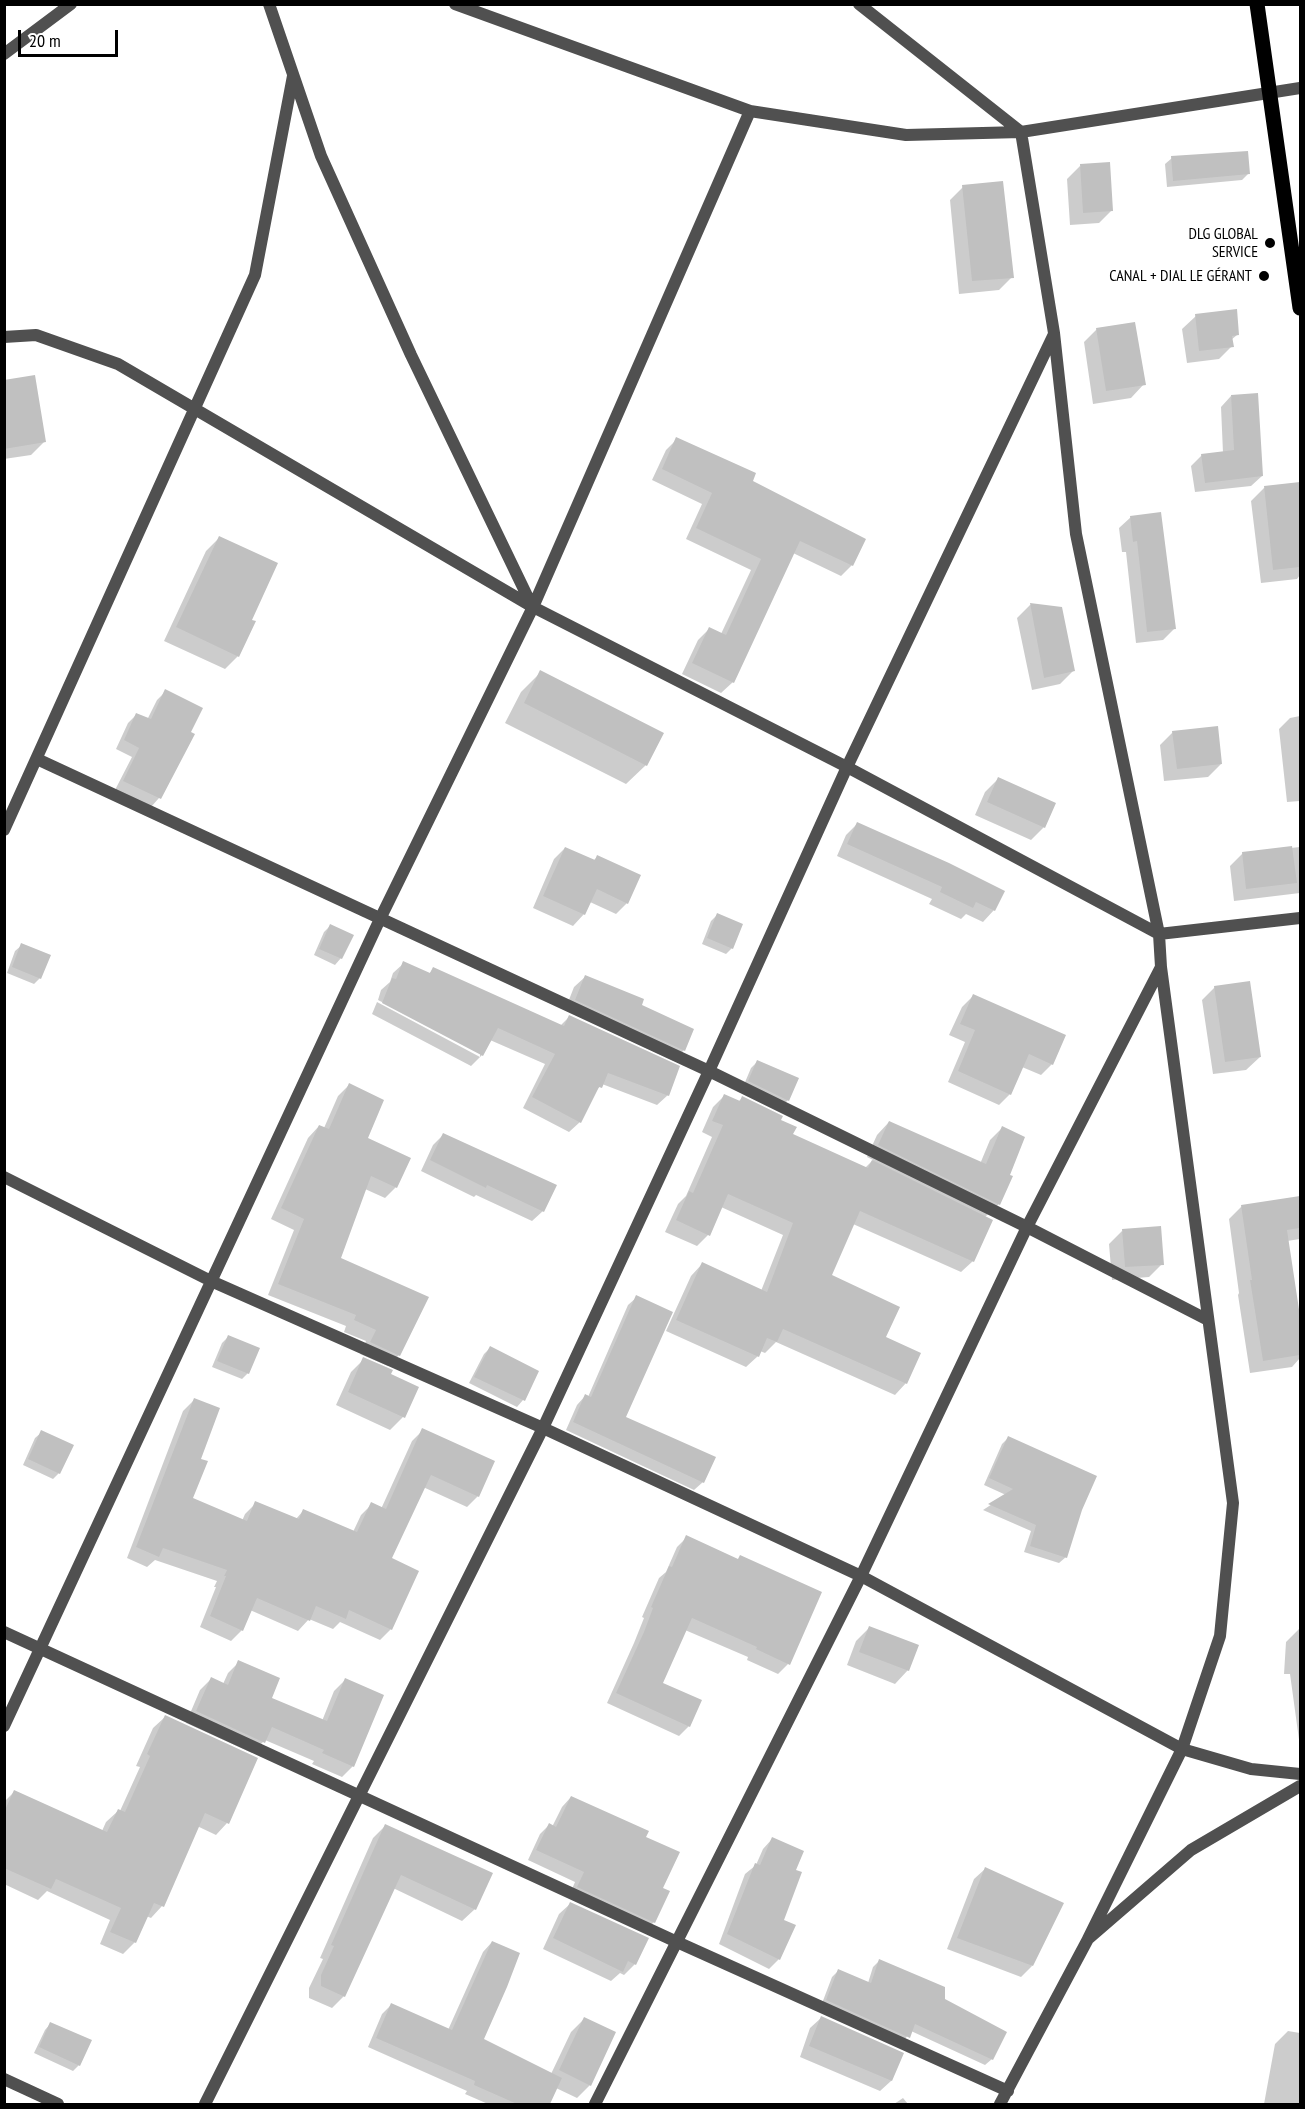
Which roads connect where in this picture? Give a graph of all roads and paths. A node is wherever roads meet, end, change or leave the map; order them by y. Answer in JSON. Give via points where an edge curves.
{"nodes":[{"id":1,"x":71,"y":4,"type":"edge"},
{"id":2,"x":269,"y":4,"type":"edge"},
{"id":3,"x":455,"y":4,"type":"edge"},
{"id":4,"x":859,"y":4,"type":"edge"},
{"id":5,"x":1257,"y":4,"type":"edge"},
{"id":6,"x":4,"y":54,"type":"edge"},
{"id":7,"x":293,"y":76,"type":"junction"},
{"id":8,"x":1300,"y":88,"type":"edge"},
{"id":9,"x":1270,"y":93,"type":"junction"},
{"id":10,"x":750,"y":111,"type":"junction"},
{"id":11,"x":1021,"y":132,"type":"junction"},
{"id":12,"x":1300,"y":308,"type":"edge"},
{"id":13,"x":1054,"y":333,"type":"junction"},
{"id":14,"x":4,"y":337,"type":"edge"},
{"id":15,"x":195,"y":409,"type":"junction"},
{"id":16,"x":533,"y":607,"type":"junction"},
{"id":17,"x":37,"y":759,"type":"junction"},
{"id":18,"x":847,"y":767,"type":"junction"},
{"id":19,"x":4,"y":830,"type":"edge"},
{"id":20,"x":1300,"y":918,"type":"edge"},
{"id":21,"x":380,"y":919,"type":"junction"},
{"id":22,"x":1159,"y":934,"type":"junction"},
{"id":23,"x":1161,"y":967,"type":"junction"},
{"id":24,"x":709,"y":1071,"type":"junction"},
{"id":25,"x":4,"y":1178,"type":"edge"},
{"id":26,"x":1027,"y":1227,"type":"junction"},
{"id":27,"x":211,"y":1281,"type":"junction"},
{"id":28,"x":1208,"y":1320,"type":"junction"},
{"id":29,"x":543,"y":1428,"type":"junction"},
{"id":30,"x":861,"y":1576,"type":"junction"},
{"id":31,"x":4,"y":1632,"type":"edge"},
{"id":32,"x":41,"y":1648,"type":"junction"},
{"id":33,"x":4,"y":1726,"type":"edge"},
{"id":34,"x":1182,"y":1749,"type":"junction"},
{"id":35,"x":1300,"y":1774,"type":"edge"},
{"id":36,"x":1300,"y":1786,"type":"edge"},
{"id":37,"x":360,"y":1795,"type":"junction"},
{"id":38,"x":1088,"y":1939,"type":"junction"},
{"id":39,"x":677,"y":1942,"type":"junction"},
{"id":40,"x":4,"y":2079,"type":"edge"},
{"id":41,"x":1008,"y":2091,"type":"junction"},
{"id":42,"x":58,"y":2104,"type":"edge"},
{"id":43,"x":205,"y":2104,"type":"edge"},
{"id":44,"x":595,"y":2104,"type":"edge"},
{"id":45,"x":1000,"y":2104,"type":"edge"}],
"edges":[{"from":1,"to":6,"type":"street"},
{"from":2,"to":7,"type":"street"},
{"from":3,"to":10,"type":"street"},
{"from":4,"to":11,"type":"street"},
{"from":5,"to":9,"type":"main road"},
{"from":7,"to":15,"type":"street","via":[[255,275]]},
{"from":7,"to":16,"type":"street","via":[[321,156],[411,355]]},
{"from":8,"to":9,"type":"street"},
{"from":9,"to":11,"type":"street"},
{"from":9,"to":12,"type":"main road"},
{"from":10,"to":11,"type":"street","via":[[906,135]]},
{"from":10,"to":16,"type":"street"},
{"from":11,"to":13,"type":"street"},
{"from":13,"to":18,"type":"street"},
{"from":13,"to":22,"type":"street","via":[[1076,534]]},
{"from":14,"to":15,"type":"street","via":[[36,335],[118,363]]},
{"from":15,"to":16,"type":"street"},
{"from":15,"to":17,"type":"street"},
{"from":16,"to":18,"type":"street"},
{"from":16,"to":21,"type":"street"},
{"from":17,"to":19,"type":"street"},
{"from":17,"to":21,"type":"street"},
{"from":18,"to":22,"type":"street"},
{"from":18,"to":24,"type":"street"},
{"from":20,"to":22,"type":"street"},
{"from":21,"to":24,"type":"street"},
{"from":21,"to":27,"type":"street"},
{"from":22,"to":23,"type":"street"},
{"from":23,"to":26,"type":"street"},
{"from":23,"to":28,"type":"street"},
{"from":24,"to":26,"type":"street"},
{"from":24,"to":29,"type":"street"},
{"from":25,"to":27,"type":"street"},
{"from":26,"to":28,"type":"street"},
{"from":26,"to":30,"type":"street"},
{"from":27,"to":29,"type":"street"},
{"from":27,"to":32,"type":"street"},
{"from":28,"to":34,"type":"street","via":[[1233,1503],[1220,1636]]},
{"from":29,"to":30,"type":"street"},
{"from":29,"to":37,"type":"street"},
{"from":30,"to":34,"type":"street"},
{"from":30,"to":39,"type":"street"},
{"from":31,"to":32,"type":"street"},
{"from":32,"to":33,"type":"street"},
{"from":32,"to":37,"type":"street"},
{"from":34,"to":35,"type":"street","via":[[1251,1769]]},
{"from":34,"to":38,"type":"street"},
{"from":36,"to":38,"type":"street","via":[[1191,1850]]},
{"from":37,"to":39,"type":"street"},
{"from":37,"to":43,"type":"street"},
{"from":38,"to":41,"type":"street"},
{"from":39,"to":41,"type":"street"},
{"from":39,"to":44,"type":"street"},
{"from":40,"to":42,"type":"street"},
{"from":41,"to":45,"type":"street"}]}
